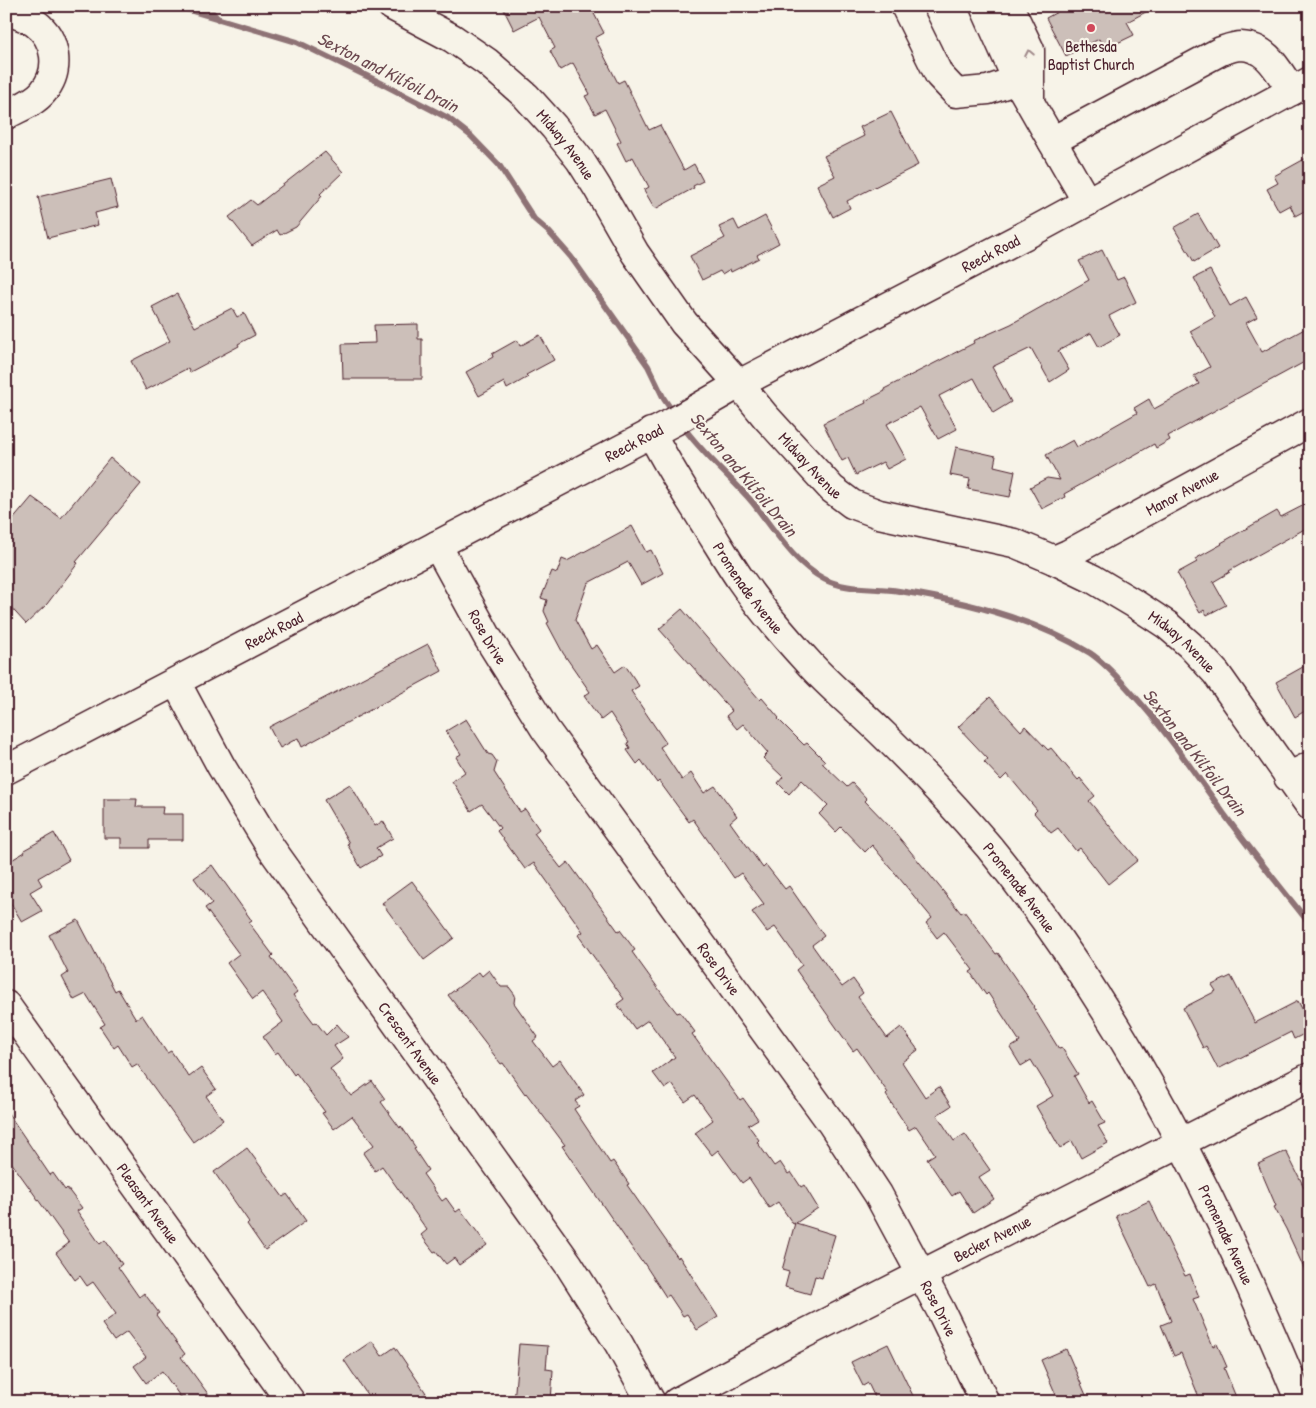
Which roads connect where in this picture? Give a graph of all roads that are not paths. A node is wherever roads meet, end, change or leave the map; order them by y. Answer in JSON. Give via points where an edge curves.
{"nodes":[{"id":1,"x":392,"y":6,"type":"edge"},
{"id":2,"x":905,"y":6,"type":"edge"},
{"id":3,"x":984,"y":6,"type":"edge"},
{"id":4,"x":1008,"y":6,"type":"edge"},
{"id":5,"x":6,"y":10,"type":"edge"},
{"id":6,"x":1301,"y":86,"type":"edge"},
{"id":7,"x":1023,"y":91,"type":"junction"},
{"id":8,"x":6,"y":115,"type":"edge"},
{"id":9,"x":1052,"y":141,"type":"junction"},
{"id":10,"x":1087,"y":202,"type":"junction"},
{"id":11,"x":739,"y":384,"type":"junction"},
{"id":12,"x":1310,"y":422,"type":"edge"},
{"id":13,"x":656,"y":430,"type":"junction"},
{"id":14,"x":437,"y":545,"type":"junction"},
{"id":15,"x":1054,"y":560,"type":"junction"},
{"id":16,"x":176,"y":682,"type":"junction"},
{"id":17,"x":6,"y":770,"type":"edge"},
{"id":18,"x":1299,"y":772,"type":"edge"},
{"id":19,"x":1310,"y":806,"type":"edge"},
{"id":20,"x":6,"y":1005,"type":"edge"},
{"id":21,"x":1310,"y":1077,"type":"edge"},
{"id":22,"x":1180,"y":1143,"type":"junction"},
{"id":23,"x":921,"y":1274,"type":"junction"},
{"id":24,"x":291,"y":1402,"type":"edge"},
{"id":25,"x":651,"y":1402,"type":"edge"},
{"id":26,"x":677,"y":1402,"type":"edge"},
{"id":27,"x":985,"y":1402,"type":"edge"},
{"id":28,"x":1300,"y":1402,"type":"edge"}],
"edges":[{"from":1,"to":11,"type":"street","name":"Midway Avenue","via":[[452,38],[487,62],[526,96],[580,160],[635,253],[684,323]]},
{"from":2,"to":7,"type":"street","via":[[939,75],[956,93]]},
{"from":3,"to":7,"type":"street"},
{"from":7,"to":4,"type":"street","one_way":true,"via":[[1030,50]]},
{"from":5,"to":8,"type":"street","via":[[33,21],[48,36],[54,65],[42,93]]},
{"from":6,"to":9,"type":"street","via":[[1266,54],[1240,46],[1221,51]]},
{"from":6,"to":10,"type":"street","name":"Reeck Road"},
{"from":7,"to":9,"type":"street"},
{"from":9,"to":10,"type":"street"},
{"from":10,"to":11,"type":"street","name":"Reeck Road"},
{"from":11,"to":13,"type":"street","name":"Reeck Road"},
{"from":11,"to":15,"type":"street","name":"Midway Avenue","via":[[832,489],[852,504],[879,514],[1014,543]]},
{"from":12,"to":15,"type":"street","name":"Manor Avenue"},
{"from":13,"to":14,"type":"street","name":"Reeck Road"},
{"from":13,"to":22,"type":"street","name":"Promenade Avenue","via":[[664,458],[740,579],[776,627],[938,790],[1034,905],[1108,1013]]},
{"from":14,"to":16,"type":"street","name":"Reeck Road"},
{"from":14,"to":23,"type":"street","name":"Rose Drive","via":[[488,638],[545,728],[832,1124],[878,1194]]},
{"from":15,"to":18,"type":"street","name":"Midway Avenue","via":[[1093,579],[1167,625],[1216,673]]},
{"from":16,"to":17,"type":"street","name":"Reeck Road"},
{"from":16,"to":25,"type":"street","name":"Crescent Avenue","via":[[221,766],[271,848],[569,1265]]},
{"from":18,"to":19,"type":"street","name":"Midway Avenue"},
{"from":20,"to":24,"type":"street","name":"Pleasant Avenue"},
{"from":21,"to":22,"type":"street","name":"Becker Avenue"},
{"from":22,"to":23,"type":"street","name":"Becker Avenue"},
{"from":22,"to":28,"type":"street","name":"Promenade Avenue","via":[[1243,1268]]},
{"from":23,"to":26,"type":"street","name":"Becker Avenue"},
{"from":23,"to":27,"type":"street","name":"Rose Drive"}]}
